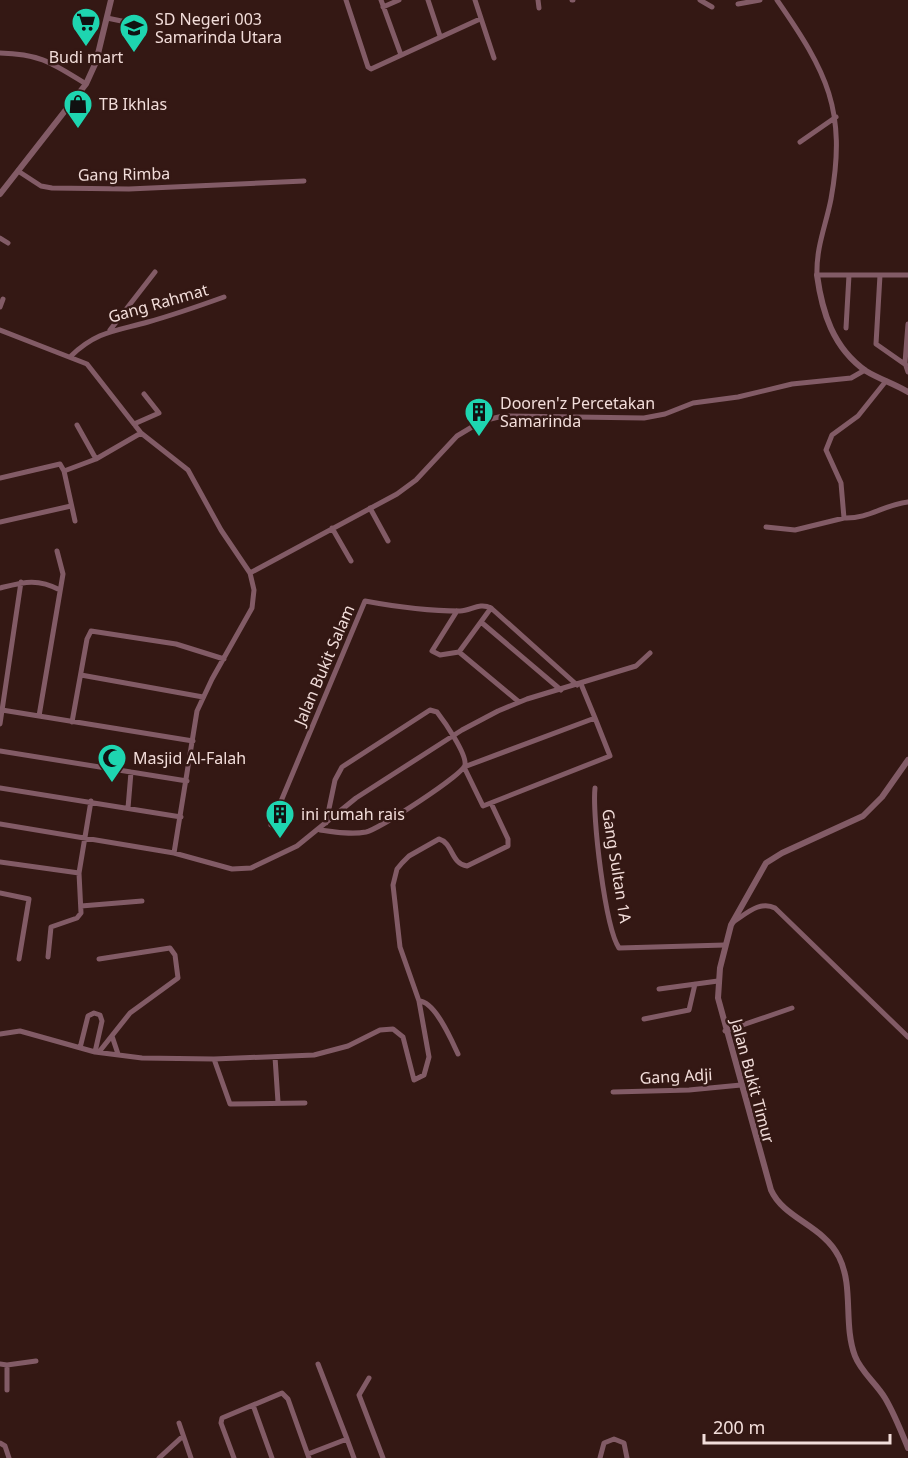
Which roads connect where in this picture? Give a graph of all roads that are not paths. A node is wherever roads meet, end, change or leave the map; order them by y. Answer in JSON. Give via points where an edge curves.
{"nodes":[{"id":1,"x":111,"y":0,"type":"edge"},
{"id":2,"x":346,"y":0,"type":"edge"},
{"id":3,"x":381,"y":0,"type":"edge"},
{"id":4,"x":399,"y":0,"type":"edge"},
{"id":5,"x":428,"y":0,"type":"edge"},
{"id":6,"x":475,"y":0,"type":"edge"},
{"id":7,"x":538,"y":0,"type":"edge"},
{"id":8,"x":700,"y":0,"type":"edge"},
{"id":9,"x":760,"y":0,"type":"edge"},
{"id":10,"x":787,"y":0,"type":"edge"},
{"id":11,"x":778,"y":2,"type":"edge"},
{"id":12,"x":738,"y":4,"type":"dead end"},
{"id":13,"x":384,"y":7,"type":"junction"},
{"id":14,"x":712,"y":7,"type":"dead end"},
{"id":15,"x":539,"y":8,"type":"dead end"},
{"id":16,"x":107,"y":18,"type":"junction"},
{"id":17,"x":480,"y":19,"type":"junction"},
{"id":18,"x":146,"y":30,"type":"dead end"},
{"id":19,"x":440,"y":36,"type":"junction"},
{"id":20,"x":0,"y":53,"type":"edge"},
{"id":21,"x":401,"y":55,"type":"junction"},
{"id":22,"x":494,"y":58,"type":"dead end"},
{"id":23,"x":86,"y":84,"type":"junction"},
{"id":24,"x":836,"y":117,"type":"junction"},
{"id":25,"x":800,"y":142,"type":"dead end"},
{"id":26,"x":18,"y":171,"type":"junction"},
{"id":27,"x":304,"y":181,"type":"dead end"},
{"id":28,"x":0,"y":194,"type":"edge"},
{"id":29,"x":0,"y":238,"type":"edge"},
{"id":30,"x":8,"y":243,"type":"dead end"},
{"id":31,"x":155,"y":272,"type":"dead end"},
{"id":32,"x":817,"y":274,"type":"junction"},
{"id":33,"x":849,"y":275,"type":"junction"},
{"id":34,"x":880,"y":275,"type":"junction"},
{"id":35,"x":908,"y":275,"type":"edge"},
{"id":36,"x":224,"y":297,"type":"dead end"},
{"id":37,"x":3,"y":299,"type":"dead end"},
{"id":38,"x":0,"y":307,"type":"edge"},
{"id":39,"x":908,"y":324,"type":"edge"},
{"id":40,"x":846,"y":328,"type":"dead end"},
{"id":41,"x":0,"y":330,"type":"edge"},
{"id":42,"x":110,"y":330,"type":"junction"},
{"id":43,"x":71,"y":356,"type":"junction"},
{"id":44,"x":906,"y":364,"type":"junction"},
{"id":45,"x":865,"y":370,"type":"junction"},
{"id":46,"x":908,"y":372,"type":"edge"},
{"id":47,"x":886,"y":381,"type":"junction"},
{"id":48,"x":908,"y":391,"type":"edge"},
{"id":49,"x":144,"y":394,"type":"dead end"},
{"id":50,"x":134,"y":424,"type":"junction"},
{"id":51,"x":76,"y":425,"type":"dead end"},
{"id":52,"x":141,"y":433,"type":"junction"},
{"id":53,"x":96,"y":459,"type":"junction"},
{"id":54,"x":64,"y":471,"type":"junction"},
{"id":55,"x":0,"y":478,"type":"edge"},
{"id":56,"x":908,"y":502,"type":"edge"},
{"id":57,"x":71,"y":506,"type":"junction"},
{"id":58,"x":370,"y":508,"type":"junction"},
{"id":59,"x":844,"y":518,"type":"junction"},
{"id":60,"x":75,"y":521,"type":"dead end"},
{"id":61,"x":0,"y":522,"type":"edge"},
{"id":62,"x":765,"y":527,"type":"dead end"},
{"id":63,"x":332,"y":528,"type":"junction"},
{"id":64,"x":388,"y":541,"type":"dead end"},
{"id":65,"x":57,"y":551,"type":"dead end"},
{"id":66,"x":351,"y":561,"type":"dead end"},
{"id":67,"x":250,"y":573,"type":"junction"},
{"id":68,"x":21,"y":582,"type":"junction"},
{"id":69,"x":0,"y":588,"type":"edge"},
{"id":70,"x":60,"y":590,"type":"junction"},
{"id":71,"x":491,"y":608,"type":"junction"},
{"id":72,"x":457,"y":611,"type":"junction"},
{"id":73,"x":481,"y":622,"type":"junction"},
{"id":74,"x":459,"y":652,"type":"junction"},
{"id":75,"x":650,"y":653,"type":"dead end"},
{"id":76,"x":224,"y":659,"type":"junction"},
{"id":77,"x":81,"y":675,"type":"junction"},
{"id":78,"x":579,"y":685,"type":"junction"},
{"id":79,"x":561,"y":690,"type":"junction"},
{"id":80,"x":203,"y":698,"type":"junction"},
{"id":81,"x":519,"y":702,"type":"junction"},
{"id":82,"x":2,"y":710,"type":"junction"},
{"id":83,"x":39,"y":716,"type":"junction"},
{"id":84,"x":595,"y":718,"type":"junction"},
{"id":85,"x":72,"y":722,"type":"junction"},
{"id":86,"x":0,"y":724,"type":"edge"},
{"id":87,"x":452,"y":737,"type":"junction"},
{"id":88,"x":194,"y":741,"type":"junction"},
{"id":89,"x":0,"y":752,"type":"edge"},
{"id":90,"x":908,"y":760,"type":"edge"},
{"id":91,"x":464,"y":767,"type":"junction"},
{"id":92,"x":131,"y":772,"type":"junction"},
{"id":93,"x":187,"y":781,"type":"junction"},
{"id":94,"x":0,"y":788,"type":"edge"},
{"id":95,"x":595,"y":788,"type":"dead end"},
{"id":96,"x":91,"y":801,"type":"junction"},
{"id":97,"x":490,"y":803,"type":"junction"},
{"id":98,"x":128,"y":808,"type":"junction"},
{"id":99,"x":181,"y":817,"type":"junction"},
{"id":100,"x":326,"y":823,"type":"junction"},
{"id":101,"x":0,"y":824,"type":"edge"},
{"id":102,"x":271,"y":825,"type":"dead end"},
{"id":103,"x":320,"y":830,"type":"junction"},
{"id":104,"x":85,"y":840,"type":"junction"},
{"id":105,"x":174,"y":853,"type":"junction"},
{"id":106,"x":0,"y":862,"type":"edge"},
{"id":107,"x":80,"y":873,"type":"junction"},
{"id":108,"x":0,"y":893,"type":"edge"},
{"id":109,"x":142,"y":901,"type":"dead end"},
{"id":110,"x":81,"y":906,"type":"junction"},
{"id":111,"x":732,"y":923,"type":"junction"},
{"id":112,"x":725,"y":945,"type":"junction"},
{"id":113,"x":48,"y":957,"type":"dead end"},
{"id":114,"x":19,"y":958,"type":"dead end"},
{"id":115,"x":99,"y":959,"type":"dead end"},
{"id":116,"x":718,"y":981,"type":"junction"},
{"id":117,"x":695,"y":984,"type":"junction"},
{"id":118,"x":659,"y":988,"type":"dead end"},
{"id":119,"x":419,"y":1001,"type":"junction"},
{"id":120,"x":792,"y":1008,"type":"dead end"},
{"id":121,"x":644,"y":1019,"type":"dead end"},
{"id":122,"x":725,"y":1030,"type":"junction"},
{"id":123,"x":0,"y":1034,"type":"edge"},
{"id":124,"x":112,"y":1036,"type":"junction"},
{"id":125,"x":908,"y":1038,"type":"edge"},
{"id":126,"x":80,"y":1048,"type":"junction"},
{"id":127,"x":97,"y":1052,"type":"junction"},
{"id":128,"x":118,"y":1054,"type":"junction"},
{"id":129,"x":458,"y":1054,"type":"dead end"},
{"id":130,"x":275,"y":1057,"type":"junction"},
{"id":131,"x":214,"y":1059,"type":"junction"},
{"id":132,"x":741,"y":1085,"type":"junction"},
{"id":133,"x":612,"y":1092,"type":"dead end"},
{"id":134,"x":278,"y":1102,"type":"junction"},
{"id":135,"x":305,"y":1103,"type":"dead end"},
{"id":136,"x":36,"y":1361,"type":"dead end"},
{"id":137,"x":0,"y":1364,"type":"edge"},
{"id":138,"x":318,"y":1364,"type":"dead end"},
{"id":139,"x":7,"y":1365,"type":"junction"},
{"id":140,"x":369,"y":1378,"type":"dead end"},
{"id":141,"x":6,"y":1390,"type":"dead end"},
{"id":142,"x":253,"y":1406,"type":"junction"},
{"id":143,"x":179,"y":1423,"type":"dead end"},
{"id":144,"x":183,"y":1436,"type":"junction"},
{"id":145,"x":347,"y":1439,"type":"junction"},
{"id":146,"x":0,"y":1443,"type":"edge"},
{"id":147,"x":908,"y":1448,"type":"edge"},
{"id":148,"x":309,"y":1456,"type":"edge"},
{"id":149,"x":9,"y":1458,"type":"edge"},
{"id":150,"x":159,"y":1458,"type":"edge"},
{"id":151,"x":191,"y":1458,"type":"edge"},
{"id":152,"x":234,"y":1458,"type":"edge"},
{"id":153,"x":272,"y":1458,"type":"edge"},
{"id":154,"x":354,"y":1458,"type":"edge"},
{"id":155,"x":383,"y":1458,"type":"edge"},
{"id":156,"x":600,"y":1458,"type":"edge"},
{"id":157,"x":627,"y":1458,"type":"edge"}],
"edges":[{"from":1,"to":16,"type":"street"},
{"from":2,"to":21,"type":"street","via":[[369,69]]},
{"from":3,"to":13,"type":"street"},
{"from":4,"to":13,"type":"street"},
{"from":5,"to":19,"type":"street"},
{"from":6,"to":17,"type":"street"},
{"from":7,"to":15,"type":"street"},
{"from":8,"to":14,"type":"street"},
{"from":9,"to":12,"type":"street"},
{"from":10,"to":11,"type":"street"},
{"from":11,"to":24,"type":"street","via":[[823,73]]},
{"from":13,"to":21,"type":"street"},
{"from":16,"to":18,"type":"street"},
{"from":16,"to":23,"type":"street"},
{"from":17,"to":19,"type":"street"},
{"from":17,"to":22,"type":"street"},
{"from":19,"to":21,"type":"street"},
{"from":20,"to":23,"type":"street","via":[[33,55]]},
{"from":23,"to":26,"type":"street"},
{"from":24,"to":25,"type":"street"},
{"from":24,"to":32,"type":"street","via":[[838,152]]},
{"from":26,"to":27,"type":"street","name":"Gang Rimba","via":[[41,186],[52,188]]},
{"from":26,"to":28,"type":"street"},
{"from":29,"to":30,"type":"street"},
{"from":31,"to":42,"type":"street"},
{"from":32,"to":33,"type":"street"},
{"from":32,"to":45,"type":"street","via":[[830,330]]},
{"from":33,"to":34,"type":"street"},
{"from":33,"to":40,"type":"street"},
{"from":34,"to":35,"type":"street"},
{"from":34,"to":44,"type":"street","via":[[876,344]]},
{"from":36,"to":42,"type":"street","name":"Gang Rahmat"},
{"from":37,"to":38,"type":"street"},
{"from":39,"to":44,"type":"street"},
{"from":41,"to":43,"type":"street"},
{"from":42,"to":43,"type":"street","name":"Gang Rahmat"},
{"from":43,"to":50,"type":"street","via":[[92,369]]},
{"from":44,"to":46,"type":"street"},
{"from":45,"to":47,"type":"street"},
{"from":45,"to":58,"type":"street","via":[[851,378],[792,384],[693,403],[644,418],[486,419],[447,445],[407,488]]},
{"from":47,"to":48,"type":"street"},
{"from":47,"to":59,"type":"street","via":[[858,416],[832,435],[827,445],[841,483]]},
{"from":49,"to":50,"type":"street","via":[[159,412]]},
{"from":50,"to":52,"type":"street"},
{"from":51,"to":53,"type":"street"},
{"from":52,"to":53,"type":"street"},
{"from":52,"to":67,"type":"street","via":[[188,470]]},
{"from":53,"to":54,"type":"street"},
{"from":54,"to":55,"type":"street","via":[[60,464]]},
{"from":54,"to":57,"type":"street"},
{"from":56,"to":59,"type":"street","via":[[889,504],[865,517]]},
{"from":57,"to":60,"type":"street"},
{"from":57,"to":61,"type":"street"},
{"from":58,"to":63,"type":"street"},
{"from":58,"to":64,"type":"street"},
{"from":59,"to":62,"type":"street","via":[[795,530]]},
{"from":63,"to":66,"type":"street"},
{"from":63,"to":67,"type":"street"},
{"from":65,"to":70,"type":"street","via":[[63,571]]},
{"from":67,"to":76,"type":"street","via":[[254,590],[252,608]]},
{"from":68,"to":69,"type":"street"},
{"from":68,"to":70,"type":"street","via":[[39,581]]},
{"from":68,"to":82,"type":"street"},
{"from":70,"to":83,"type":"street"},
{"from":71,"to":72,"type":"street","name":"Jalan Bukit Salam","via":[[476,606]]},
{"from":71,"to":73,"type":"street"},
{"from":71,"to":78,"type":"street"},
{"from":72,"to":74,"type":"street","via":[[432,651],[440,655]]},
{"from":72,"to":102,"type":"street","name":"Jalan Bukit Salam","via":[[415,610],[366,601]]},
{"from":73,"to":74,"type":"street"},
{"from":73,"to":79,"type":"street"},
{"from":74,"to":81,"type":"street"},
{"from":75,"to":78,"type":"street","via":[[636,666]]},
{"from":76,"to":77,"type":"street","via":[[176,644],[94,630],[88,634]]},
{"from":76,"to":80,"type":"street"},
{"from":77,"to":80,"type":"street"},
{"from":77,"to":85,"type":"street"},
{"from":78,"to":79,"type":"street"},
{"from":78,"to":84,"type":"street"},
{"from":79,"to":81,"type":"street"},
{"from":80,"to":88,"type":"street","via":[[197,711]]},
{"from":81,"to":87,"type":"street"},
{"from":82,"to":83,"type":"street"},
{"from":82,"to":86,"type":"street"},
{"from":83,"to":85,"type":"street"},
{"from":84,"to":91,"type":"street"},
{"from":84,"to":97,"type":"street","via":[[610,756]]},
{"from":85,"to":88,"type":"street"},
{"from":87,"to":91,"type":"street"},
{"from":87,"to":100,"type":"street","via":[[356,798]]},
{"from":87,"to":100,"type":"street","via":[[431,709],[344,765],[335,780]]},
{"from":88,"to":93,"type":"street"},
{"from":89,"to":92,"type":"street"},
{"from":90,"to":111,"type":"street","name":"Jalan Bukit Timur","via":[[882,797],[862,816],[766,863]]},
{"from":91,"to":97,"type":"street","via":[[483,806]]},
{"from":91,"to":103,"type":"street","via":[[371,830]]},
{"from":92,"to":93,"type":"street"},
{"from":92,"to":98,"type":"street"},
{"from":93,"to":99,"type":"street"},
{"from":94,"to":96,"type":"street"},
{"from":95,"to":112,"type":"street","name":"Gang Sultan 1A","via":[[593,805],[604,893],[619,948]]},
{"from":96,"to":98,"type":"street"},
{"from":96,"to":104,"type":"street"},
{"from":97,"to":119,"type":"street","via":[[508,846],[467,866],[457,862],[447,844],[439,839],[409,856],[397,869],[393,902],[405,967]]},
{"from":98,"to":99,"type":"street"},
{"from":99,"to":105,"type":"street"},
{"from":100,"to":103,"type":"street"},
{"from":101,"to":104,"type":"street"},
{"from":103,"to":105,"type":"street","via":[[287,852],[251,868],[222,867]]},
{"from":104,"to":105,"type":"street"},
{"from":104,"to":107,"type":"street"},
{"from":106,"to":107,"type":"street"},
{"from":107,"to":110,"type":"street"},
{"from":108,"to":114,"type":"street","via":[[29,899]]},
{"from":109,"to":110,"type":"street"},
{"from":110,"to":113,"type":"street","via":[[80,917],[51,927]]},
{"from":111,"to":112,"type":"street","name":"Jalan Bukit Timur"},
{"from":111,"to":125,"type":"street","via":[[760,905],[775,908]]},
{"from":112,"to":116,"type":"street","name":"Jalan Bukit Timur"},
{"from":115,"to":124,"type":"street","via":[[166,948],[175,955],[178,978],[130,1012]]},
{"from":116,"to":117,"type":"street"},
{"from":116,"to":122,"type":"street","name":"Jalan Bukit Timur"},
{"from":117,"to":118,"type":"street"},
{"from":117,"to":121,"type":"street","via":[[689,1010]]},
{"from":119,"to":129,"type":"street","via":[[426,1002],[434,1011]]},
{"from":119,"to":130,"type":"street","via":[[429,1064],[424,1075],[414,1080],[404,1038],[393,1029],[380,1030],[348,1046],[322,1053]]},
{"from":120,"to":122,"type":"street"},
{"from":122,"to":132,"type":"street","name":"Jalan Bukit Timur"},
{"from":123,"to":126,"type":"street","via":[[20,1031]]},
{"from":124,"to":127,"type":"street"},
{"from":124,"to":128,"type":"street"},
{"from":126,"to":127,"type":"street"},
{"from":126,"to":127,"type":"street","via":[[88,1016],[94,1013],[102,1021]]},
{"from":127,"to":128,"type":"street"},
{"from":128,"to":131,"type":"street"},
{"from":130,"to":131,"type":"street"},
{"from":130,"to":134,"type":"street"},
{"from":131,"to":134,"type":"street","via":[[229,1103]]},
{"from":132,"to":133,"type":"street","name":"Gang Adji"},
{"from":132,"to":147,"type":"street","name":"Jalan Bukit Timur","via":[[773,1195],[787,1210],[823,1234],[839,1257],[856,1358],[886,1400]]},
{"from":134,"to":135,"type":"street"},
{"from":136,"to":139,"type":"street"},
{"from":137,"to":139,"type":"street"},
{"from":138,"to":145,"type":"street"},
{"from":139,"to":141,"type":"street"},
{"from":140,"to":155,"type":"street","via":[[359,1395]]},
{"from":142,"to":148,"type":"street","via":[[282,1394],[288,1399]]},
{"from":142,"to":152,"type":"street","via":[[222,1418]]},
{"from":142,"to":153,"type":"street"},
{"from":143,"to":144,"type":"street"},
{"from":144,"to":150,"type":"street"},
{"from":144,"to":151,"type":"street"},
{"from":145,"to":148,"type":"street"},
{"from":145,"to":154,"type":"street"},
{"from":146,"to":149,"type":"street"},
{"from":156,"to":157,"type":"street","via":[[604,1443],[614,1439],[624,1443]]}]}
